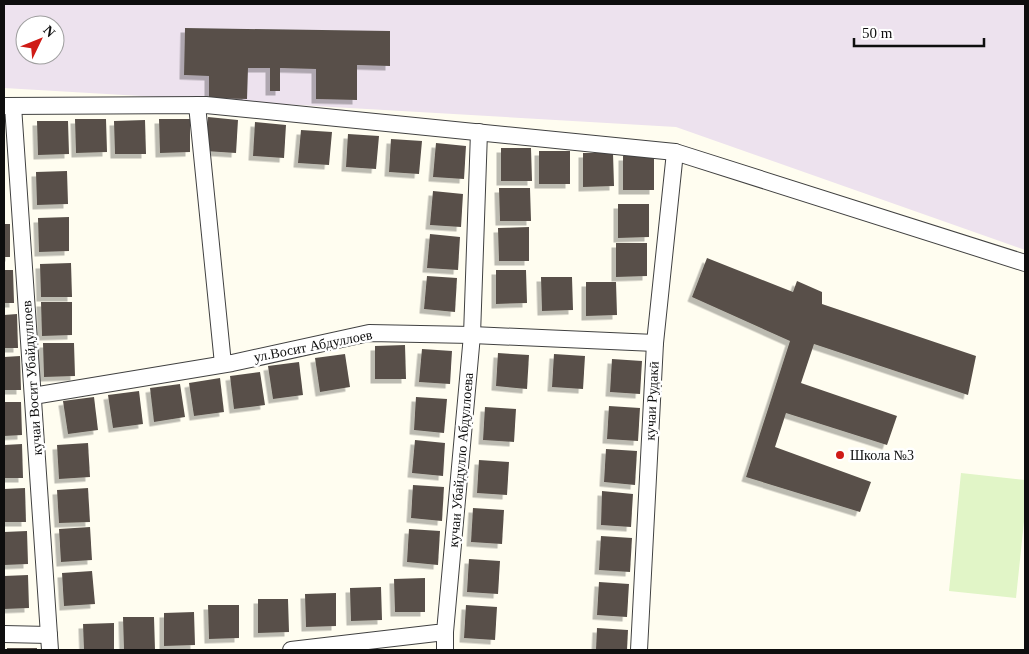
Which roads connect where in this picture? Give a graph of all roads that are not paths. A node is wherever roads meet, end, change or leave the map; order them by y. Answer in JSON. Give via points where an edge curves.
{"nodes":[{"id":1,"x":197,"y":105,"type":"junction"},
{"id":2,"x":8,"y":106,"type":"edge"},
{"id":3,"x":479,"y":132,"type":"junction"},
{"id":4,"x":675,"y":152,"type":"junction"},
{"id":5,"x":1025,"y":262,"type":"edge"},
{"id":6,"x":472,"y":335,"type":"junction"},
{"id":7,"x":655,"y":343,"type":"junction"},
{"id":8,"x":223,"y":364,"type":"junction"},
{"id":9,"x":33,"y":396,"type":"junction"},
{"id":10,"x":445,"y":632,"type":"junction"},
{"id":11,"x":4,"y":634,"type":"edge"},
{"id":12,"x":50,"y":642,"type":"edge"},
{"id":13,"x":291,"y":650,"type":"edge"},
{"id":14,"x":445,"y":650,"type":"edge"},
{"id":15,"x":639,"y":650,"type":"edge"}],
"edges":[{"from":1,"to":2,"type":"street","name":"кучаи Восит Убайдуллоев"},
{"from":1,"to":3,"type":"street","name":"кучаи Восит Убайдуллоев"},
{"from":1,"to":8,"type":"street"},
{"from":2,"to":9,"type":"street","name":"кучаи Восит Убайдуллоев"},
{"from":3,"to":4,"type":"street"},
{"from":3,"to":6,"type":"street","name":"кучаи Убайдулло Абдуллоева"},
{"from":4,"to":5,"type":"street"},
{"from":4,"to":7,"type":"street","name":"кучаи Рудакӣ"},
{"from":6,"to":7,"type":"street","name":"ул.Восит Абдуллоев"},
{"from":6,"to":8,"type":"street","name":"ул.Восит Абдуллоев","via":[[369,333]]},
{"from":6,"to":10,"type":"street","name":"кучаи Убайдулло Абдуллоева"},
{"from":7,"to":15,"type":"street","name":"кучаи Рудакӣ"},
{"from":8,"to":9,"type":"street","name":"ул.Восит Абдуллоев"},
{"from":9,"to":12,"type":"street","name":"кучаи Восит Убайдуллоев"},
{"from":10,"to":13,"type":"street"},
{"from":10,"to":14,"type":"street","name":"кучаи Убайдулло Абдуллоева"},
{"from":11,"to":12,"type":"street"}]}
